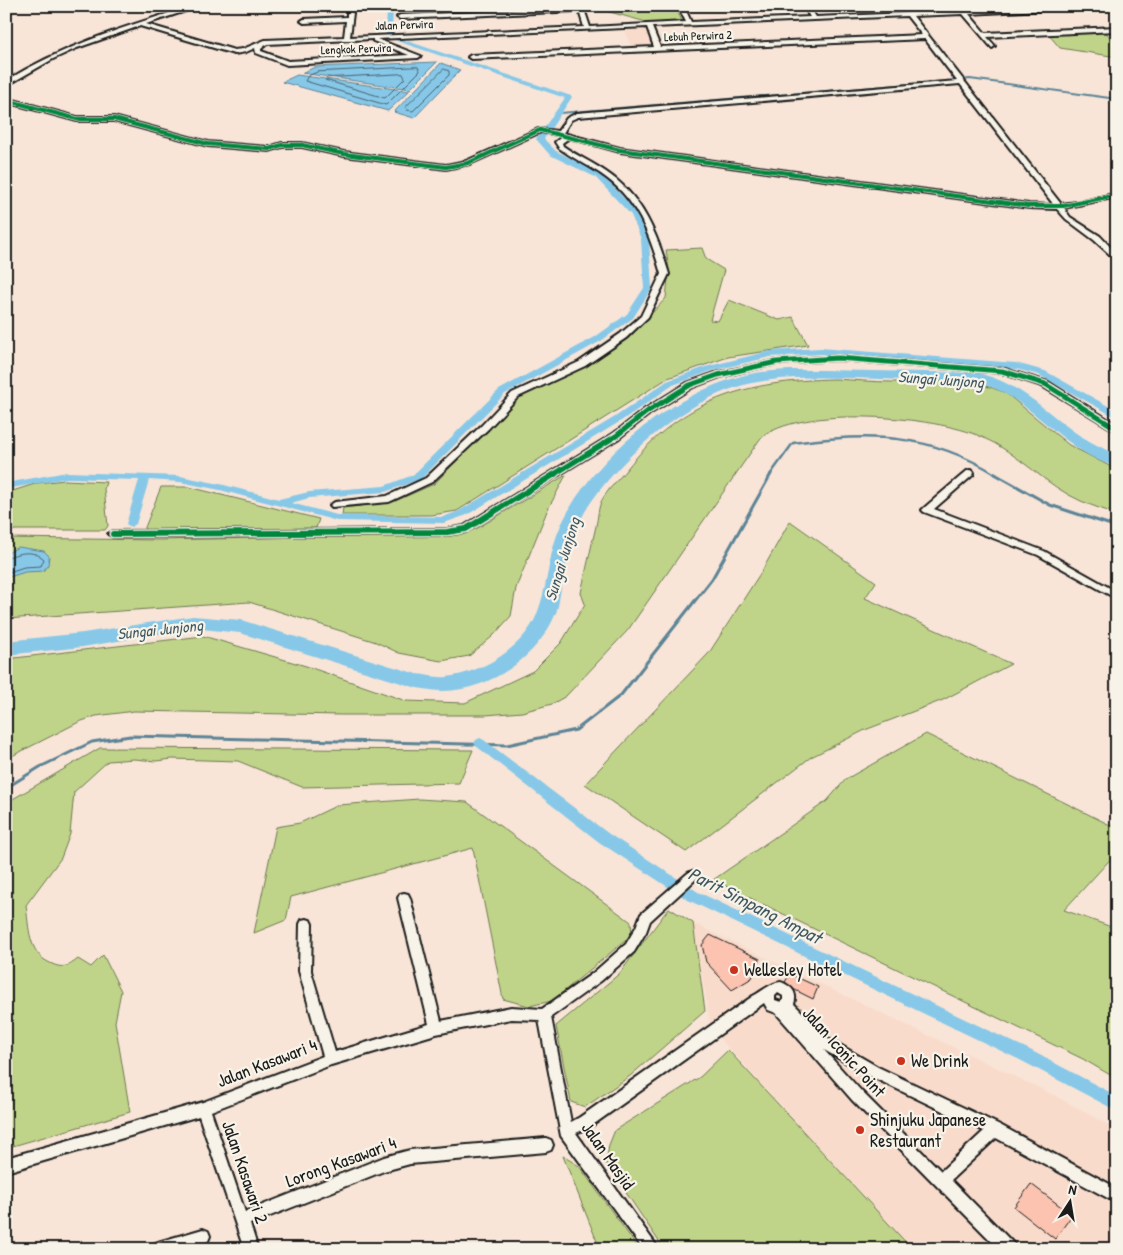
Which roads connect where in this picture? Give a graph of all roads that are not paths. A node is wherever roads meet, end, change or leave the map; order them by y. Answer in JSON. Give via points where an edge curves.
{"nodes":[{"id":1,"x":198,"y":6,"type":"edge"},
{"id":2,"x":479,"y":6,"type":"edge"},
{"id":3,"x":681,"y":6,"type":"edge"},
{"id":4,"x":806,"y":6,"type":"edge"},
{"id":5,"x":1114,"y":6,"type":"edge"},
{"id":6,"x":581,"y":8,"type":"edge"},
{"id":7,"x":528,"y":9,"type":"edge"},
{"id":8,"x":965,"y":13,"type":"junction"},
{"id":9,"x":480,"y":14,"type":"junction"},
{"id":10,"x":909,"y":15,"type":"junction"},
{"id":11,"x":400,"y":17,"type":"dead end"},
{"id":12,"x":814,"y":19,"type":"junction"},
{"id":13,"x":304,"y":21,"type":"dead end"},
{"id":14,"x":139,"y":24,"type":"junction"},
{"id":15,"x":690,"y":24,"type":"junction"},
{"id":16,"x":649,"y":26,"type":"junction"},
{"id":17,"x":588,"y":29,"type":"junction"},
{"id":18,"x":1114,"y":29,"type":"edge"},
{"id":19,"x":983,"y":35,"type":"junction"},
{"id":20,"x":1117,"y":36,"type":"edge"},
{"id":21,"x":926,"y":37,"type":"junction"},
{"id":22,"x":370,"y":38,"type":"junction"},
{"id":23,"x":347,"y":39,"type":"junction"},
{"id":24,"x":266,"y":42,"type":"junction"},
{"id":25,"x":992,"y":46,"type":"dead end"},
{"id":26,"x":658,"y":49,"type":"junction"},
{"id":27,"x":471,"y":57,"type":"dead end"},
{"id":28,"x":6,"y":78,"type":"edge"},
{"id":29,"x":14,"y":78,"type":"junction"},
{"id":30,"x":959,"y":79,"type":"junction"},
{"id":31,"x":6,"y":84,"type":"edge"},
{"id":32,"x":6,"y":100,"type":"edge"},
{"id":33,"x":560,"y":134,"type":"junction"},
{"id":34,"x":1117,"y":195,"type":"edge"},
{"id":35,"x":1060,"y":208,"type":"junction"},
{"id":36,"x":1117,"y":259,"type":"edge"},
{"id":37,"x":1117,"y":429,"type":"edge"},
{"id":38,"x":970,"y":473,"type":"dead end"},
{"id":39,"x":335,"y":505,"type":"dead end"},
{"id":40,"x":113,"y":534,"type":"dead end"},
{"id":41,"x":1117,"y":596,"type":"edge"},
{"id":42,"x":690,"y":878,"type":"dead end"},
{"id":43,"x":404,"y":898,"type":"dead end"},
{"id":44,"x":306,"y":924,"type":"dead end"},
{"id":45,"x":768,"y":995,"type":"junction"},
{"id":46,"x":783,"y":1006,"type":"junction"},
{"id":47,"x":544,"y":1015,"type":"junction"},
{"id":48,"x":436,"y":1028,"type":"junction"},
{"id":49,"x":331,"y":1059,"type":"junction"},
{"id":50,"x":203,"y":1108,"type":"junction"},
{"id":51,"x":995,"y":1130,"type":"junction"},
{"id":52,"x":566,"y":1131,"type":"junction"},
{"id":53,"x":546,"y":1145,"type":"dead end"},
{"id":54,"x":6,"y":1165,"type":"edge"},
{"id":55,"x":940,"y":1180,"type":"junction"},
{"id":56,"x":1117,"y":1196,"type":"edge"},
{"id":57,"x":242,"y":1220,"type":"junction"},
{"id":58,"x":203,"y":1236,"type":"dead end"},
{"id":59,"x":158,"y":1249,"type":"edge"},
{"id":60,"x":251,"y":1249,"type":"edge"},
{"id":61,"x":652,"y":1249,"type":"edge"},
{"id":62,"x":1009,"y":1249,"type":"edge"}],
"edges":[{"from":1,"to":14,"type":"street"},
{"from":2,"to":9,"type":"street"},
{"from":3,"to":15,"type":"street"},
{"from":4,"to":12,"type":"street"},
{"from":5,"to":8,"type":"street","name":"Jalan Perwira"},
{"from":6,"to":7,"type":"street"},
{"from":6,"to":17,"type":"street"},
{"from":7,"to":9,"type":"street"},
{"from":8,"to":10,"type":"street","name":"Jalan Perwira"},
{"from":8,"to":19,"type":"street"},
{"from":9,"to":11,"type":"street"},
{"from":10,"to":12,"type":"street","name":"Jalan Perwira"},
{"from":10,"to":21,"type":"street"},
{"from":12,"to":15,"type":"street","name":"Jalan Perwira"},
{"from":13,"to":23,"type":"street","via":[[350,16]]},
{"from":14,"to":24,"type":"street","name":"Jalan Perwira","via":[[234,52]]},
{"from":14,"to":29,"type":"street","via":[[82,45]]},
{"from":15,"to":16,"type":"street","name":"Jalan Perwira"},
{"from":16,"to":17,"type":"street","name":"Jalan Perwira"},
{"from":16,"to":26,"type":"street"},
{"from":17,"to":22,"type":"street","name":"Jalan Perwira"},
{"from":18,"to":19,"type":"street"},
{"from":18,"to":20,"type":"street"},
{"from":19,"to":25,"type":"street"},
{"from":21,"to":26,"type":"street","name":"Lebuh Perwira 2"},
{"from":21,"to":30,"type":"street"},
{"from":22,"to":23,"type":"street","name":"Jalan Perwira"},
{"from":22,"to":24,"type":"street","name":"Lengkok Perwira","via":[[418,56],[287,63],[258,52]]},
{"from":23,"to":24,"type":"street","name":"Jalan Perwira"},
{"from":26,"to":27,"type":"street","name":"Lebuh Perwira 2"},
{"from":28,"to":29,"type":"street"},
{"from":29,"to":31,"type":"street"},
{"from":30,"to":33,"type":"street","via":[[576,115],[569,119]]},
{"from":30,"to":35,"type":"street"},
{"from":32,"to":33,"type":"street","via":[[77,119],[114,119],[208,144],[269,150],[282,145],[302,144],[344,154],[446,167],[468,164],[540,130]]},
{"from":33,"to":35,"type":"street","via":[[620,150],[982,201]]},
{"from":33,"to":39,"type":"street","via":[[558,142],[561,147],[606,173],[624,188],[645,216],[665,274],[644,317],[582,364],[515,395],[428,480],[388,499]]},
{"from":34,"to":35,"type":"street"},
{"from":35,"to":36,"type":"street"},
{"from":37,"to":40,"type":"street","via":[[1045,384],[1016,374],[982,368],[838,358],[785,361],[746,367],[690,385],[616,436],[466,528],[447,532]]},
{"from":38,"to":41,"type":"street","via":[[928,510],[1041,553]]},
{"from":42,"to":47,"type":"street","via":[[646,918],[630,948],[597,977]]},
{"from":43,"to":48,"type":"street"},
{"from":44,"to":49,"type":"street","via":[[305,971]]},
{"from":45,"to":46,"type":"street","via":[[769,1002]]},
{"from":45,"to":46,"type":"street","via":[[774,988],[782,989],[789,996]]},
{"from":45,"to":52,"type":"street","via":[[585,1122]]},
{"from":46,"to":51,"type":"street","name":"Jalan Iconic Point","via":[[823,1042],[874,1071]]},
{"from":46,"to":55,"type":"street","name":"Jalan Iconic Point","via":[[857,1096]]},
{"from":47,"to":48,"type":"street","name":"Jalan Kasawari 4","via":[[511,1013]]},
{"from":47,"to":52,"type":"street","name":"Jalan Masjid"},
{"from":48,"to":49,"type":"street","name":"Jalan Kasawari 4"},
{"from":49,"to":50,"type":"street","name":"Jalan Kasawari 4"},
{"from":50,"to":54,"type":"street","name":"Jalan Kasawari 4"},
{"from":50,"to":57,"type":"street","name":"Jalan Kasawari 2"},
{"from":51,"to":55,"type":"street"},
{"from":51,"to":56,"type":"street","name":"Jalan Iconic Point"},
{"from":52,"to":61,"type":"street","name":"Jalan Masjid"},
{"from":53,"to":57,"type":"street","name":"Lorong Kasawari 4","via":[[410,1157],[384,1164]]},
{"from":55,"to":62,"type":"street","name":"Jalan Iconic Point"},
{"from":57,"to":60,"type":"street","name":"Jalan Kasawari 2"},
{"from":58,"to":59,"type":"street"}]}
